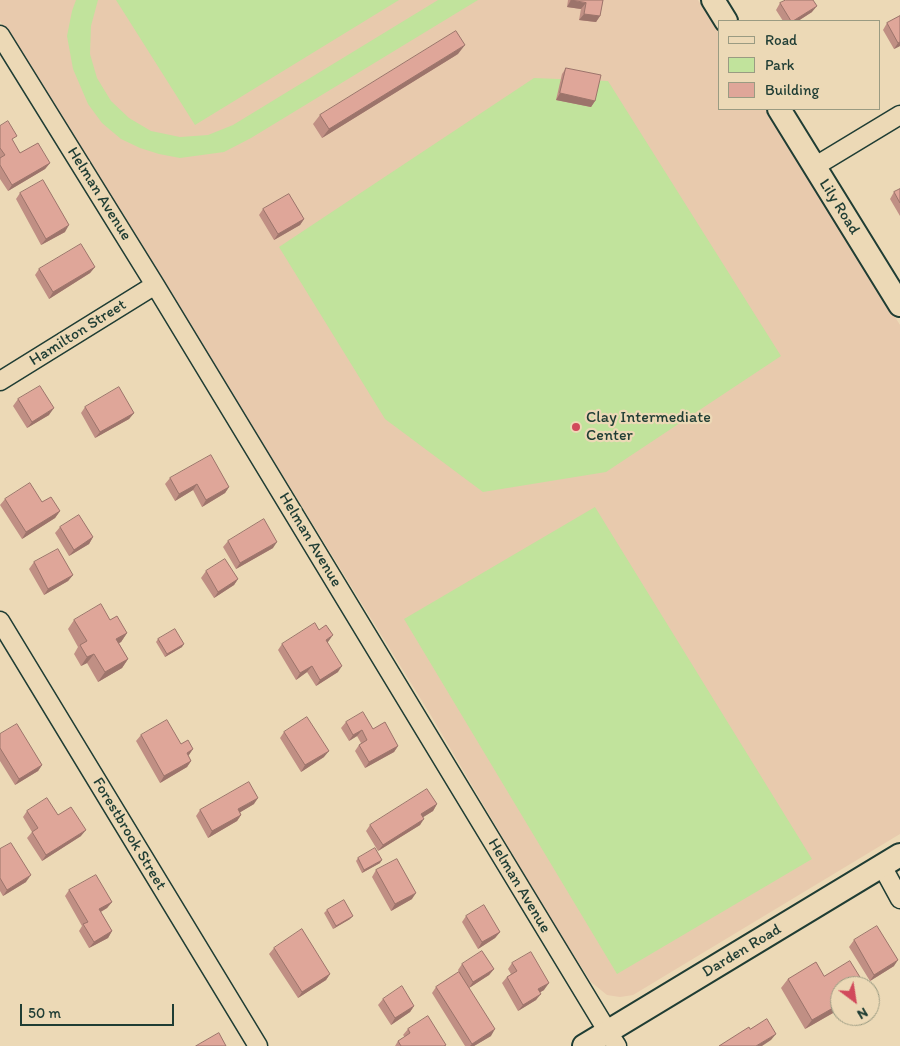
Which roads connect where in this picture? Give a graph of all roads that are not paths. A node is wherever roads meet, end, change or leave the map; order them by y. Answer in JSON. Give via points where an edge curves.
{"nodes":[{"id":1,"x":713,"y":0,"type":"edge"},
{"id":2,"x":725,"y":20,"type":"edge"},
{"id":3,"x":0,"y":35,"type":"edge"},
{"id":4,"x":780,"y":110,"type":"edge"},
{"id":5,"x":900,"y":115,"type":"edge"},
{"id":6,"x":814,"y":166,"type":"junction"},
{"id":7,"x":155,"y":285,"type":"junction"},
{"id":8,"x":900,"y":306,"type":"edge"},
{"id":9,"x":0,"y":381,"type":"edge"},
{"id":10,"x":0,"y":621,"type":"edge"},
{"id":11,"x":891,"y":861,"type":"edge"},
{"id":12,"x":900,"y":899,"type":"edge"},
{"id":13,"x":613,"y":1039,"type":"edge"},
{"id":14,"x":258,"y":1046,"type":"edge"},
{"id":15,"x":584,"y":1046,"type":"edge"}],
"edges":[{"from":1,"to":2,"type":"street"},
{"from":3,"to":7,"type":"street","name":"Helman Avenue"},
{"from":4,"to":6,"type":"street","name":"Lily Road"},
{"from":5,"to":6,"type":"street"},
{"from":6,"to":8,"type":"street","name":"Lily Road"},
{"from":7,"to":9,"type":"street","name":"Hamilton Street"},
{"from":7,"to":13,"type":"street","name":"Helman Avenue"},
{"from":10,"to":14,"type":"street","name":"Forestbrook Street"},
{"from":11,"to":12,"type":"street"},
{"from":11,"to":13,"type":"street","name":"Darden Road"},
{"from":13,"to":15,"type":"street","name":"Darden Road"}]}
